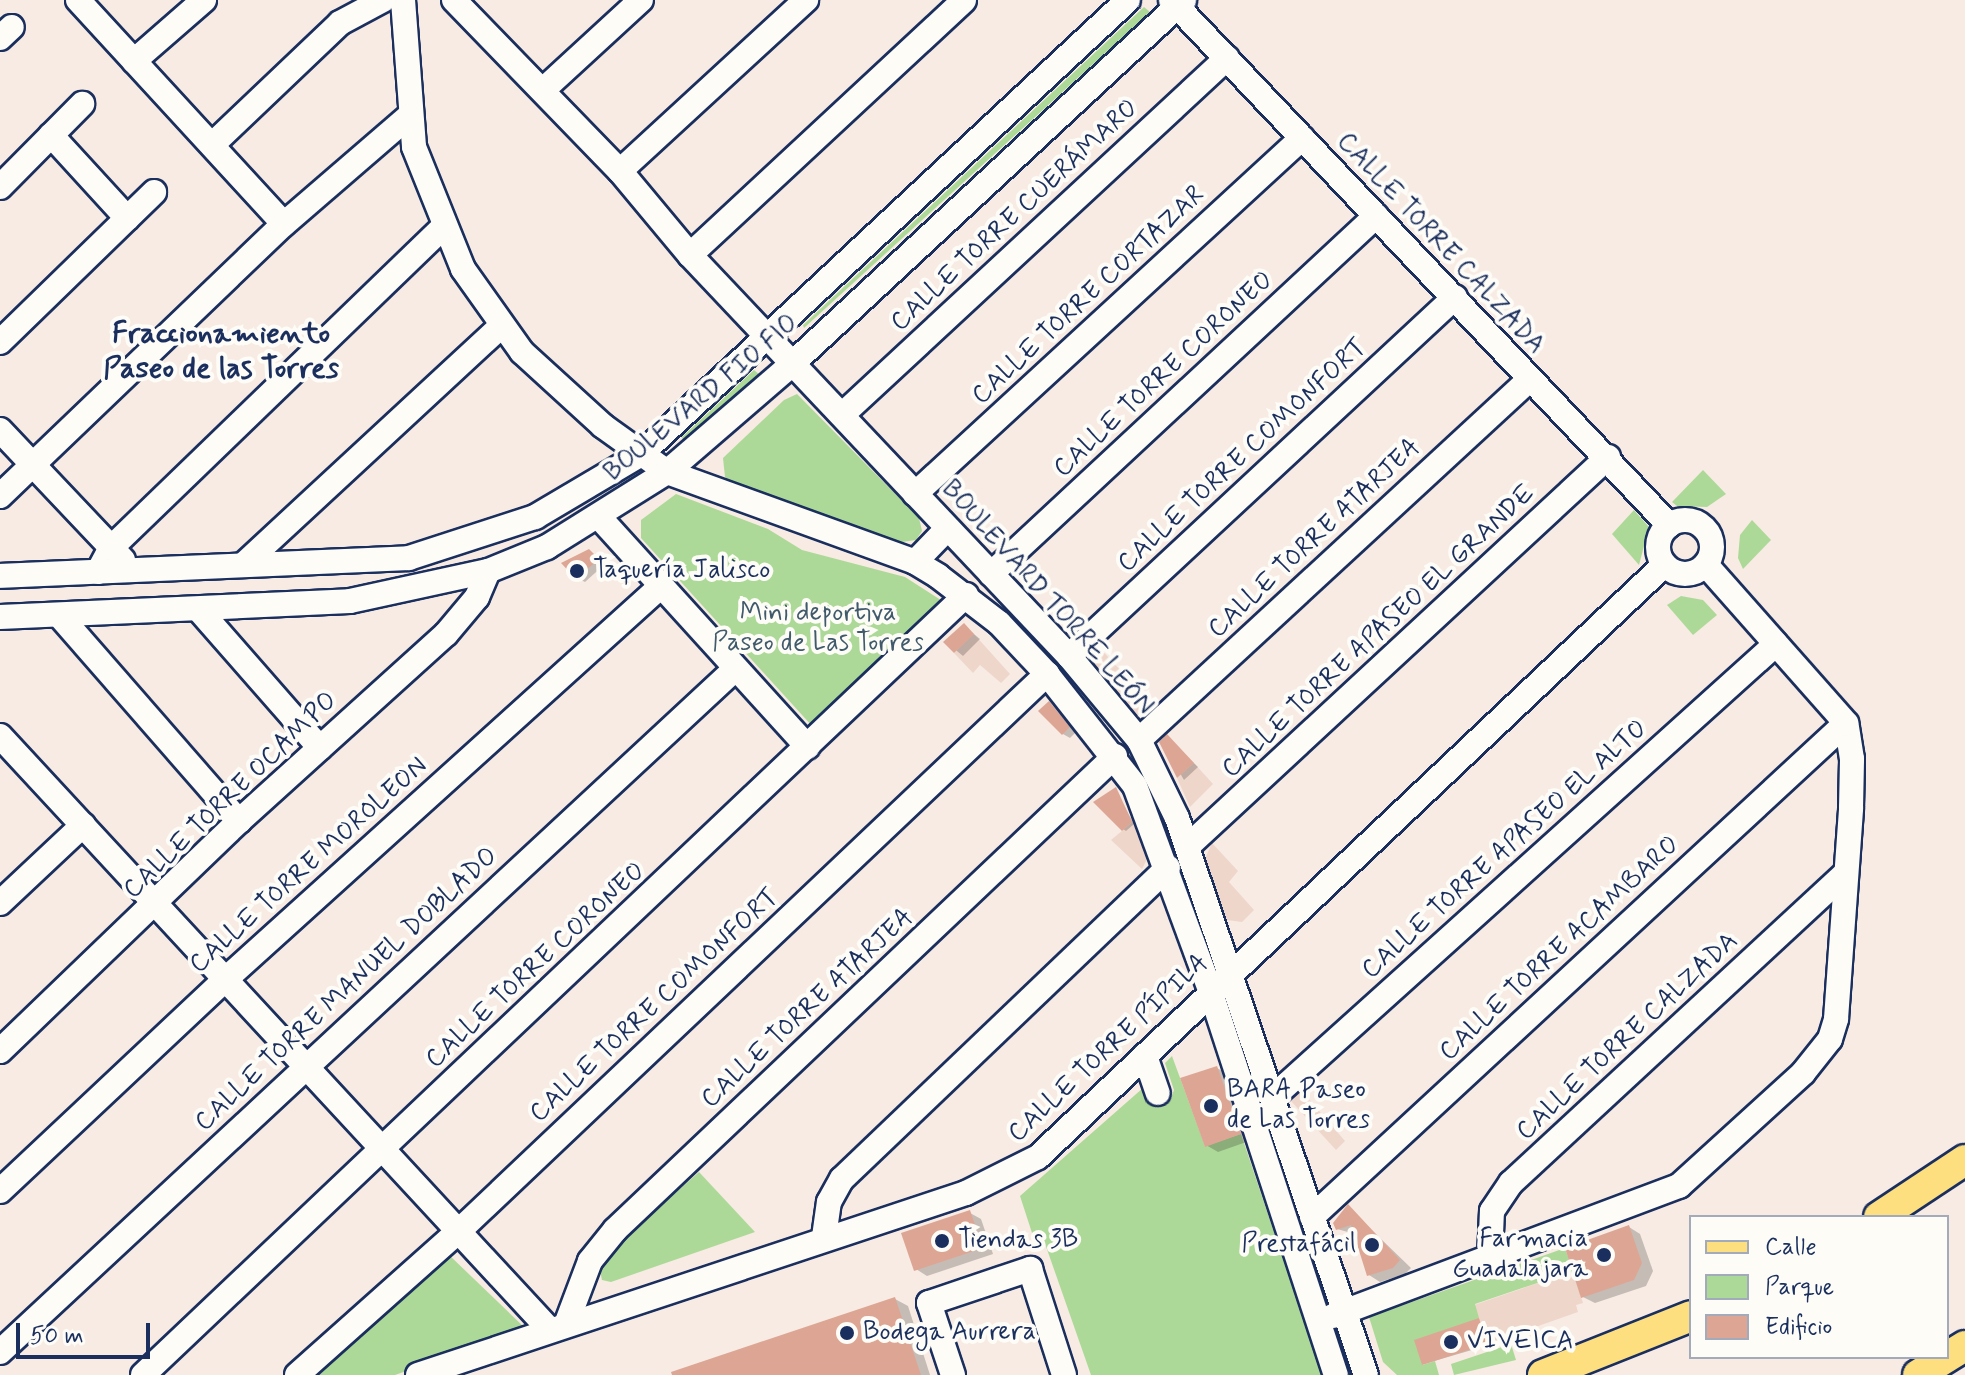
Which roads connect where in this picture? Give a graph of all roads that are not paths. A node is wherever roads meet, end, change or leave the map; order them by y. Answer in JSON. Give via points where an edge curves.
{"nodes":[{"id":1,"x":78,"y":0,"type":"edge"},
{"id":2,"x":204,"y":0,"type":"edge"},
{"id":3,"x":383,"y":0,"type":"edge"},
{"id":4,"x":403,"y":0,"type":"edge"},
{"id":5,"x":641,"y":0,"type":"edge"},
{"id":6,"x":806,"y":0,"type":"edge"},
{"id":7,"x":964,"y":0,"type":"edge"},
{"id":8,"x":1128,"y":0,"type":"edge"},
{"id":9,"x":1177,"y":2,"type":"edge"},
{"id":10,"x":466,"y":4,"type":"edge"},
{"id":11,"x":1227,"y":58,"type":"junction"},
{"id":12,"x":134,"y":61,"type":"junction"},
{"id":13,"x":543,"y":90,"type":"junction"},
{"id":14,"x":82,"y":104,"type":"dead end"},
{"id":15,"x":408,"y":117,"type":"junction"},
{"id":16,"x":51,"y":135,"type":"junction"},
{"id":17,"x":1302,"y":138,"type":"junction"},
{"id":18,"x":213,"y":144,"type":"junction"},
{"id":19,"x":620,"y":171,"type":"junction"},
{"id":20,"x":0,"y":187,"type":"edge"},
{"id":21,"x":154,"y":192,"type":"dead end"},
{"id":22,"x":1376,"y":216,"type":"junction"},
{"id":23,"x":127,"y":218,"type":"junction"},
{"id":24,"x":284,"y":224,"type":"junction"},
{"id":25,"x":443,"y":227,"type":"junction"},
{"id":26,"x":690,"y":255,"type":"junction"},
{"id":27,"x":1455,"y":297,"type":"junction"},
{"id":28,"x":500,"y":327,"type":"junction"},
{"id":29,"x":769,"y":338,"type":"junction"},
{"id":30,"x":0,"y":340,"type":"edge"},
{"id":31,"x":792,"y":364,"type":"junction"},
{"id":32,"x":1530,"y":379,"type":"junction"},
{"id":33,"x":842,"y":415,"type":"junction"},
{"id":34,"x":0,"y":430,"type":"edge"},
{"id":35,"x":640,"y":455,"type":"junction"},
{"id":36,"x":1608,"y":457,"type":"junction"},
{"id":37,"x":33,"y":466,"type":"junction"},
{"id":38,"x":667,"y":472,"type":"junction"},
{"id":39,"x":915,"y":494,"type":"junction"},
{"id":40,"x":0,"y":496,"type":"edge"},
{"id":41,"x":600,"y":518,"type":"junction"},
{"id":42,"x":1669,"y":525,"type":"junction"},
{"id":43,"x":946,"y":530,"type":"junction"},
{"id":44,"x":111,"y":548,"type":"junction"},
{"id":45,"x":915,"y":562,"type":"junction"},
{"id":46,"x":243,"y":565,"type":"junction"},
{"id":47,"x":1664,"y":565,"type":"junction"},
{"id":48,"x":1706,"y":565,"type":"junction"},
{"id":49,"x":133,"y":570,"type":"junction"},
{"id":50,"x":488,"y":571,"type":"junction"},
{"id":51,"x":98,"y":572,"type":"junction"},
{"id":52,"x":991,"y":574,"type":"junction"},
{"id":53,"x":0,"y":576,"type":"edge"},
{"id":54,"x":659,"y":588,"type":"junction"},
{"id":55,"x":966,"y":595,"type":"junction"},
{"id":56,"x":200,"y":611,"type":"junction"},
{"id":57,"x":59,"y":615,"type":"junction"},
{"id":58,"x":0,"y":617,"type":"edge"},
{"id":59,"x":1776,"y":644,"type":"junction"},
{"id":60,"x":1069,"y":656,"type":"junction"},
{"id":61,"x":734,"y":670,"type":"junction"},
{"id":62,"x":1047,"y":674,"type":"junction"},
{"id":63,"x":1846,"y":723,"type":"junction"},
{"id":64,"x":1139,"y":740,"type":"junction"},
{"id":65,"x":3,"y":744,"type":"edge"},
{"id":66,"x":808,"y":747,"type":"junction"},
{"id":67,"x":320,"y":748,"type":"junction"},
{"id":68,"x":1115,"y":756,"type":"junction"},
{"id":69,"x":239,"y":821,"type":"junction"},
{"id":70,"x":83,"y":825,"type":"junction"},
{"id":71,"x":1187,"y":847,"type":"junction"},
{"id":72,"x":1168,"y":868,"type":"junction"},
{"id":73,"x":1843,"y":876,"type":"junction"},
{"id":74,"x":0,"y":903,"type":"edge"},
{"id":75,"x":158,"y":904,"type":"junction"},
{"id":76,"x":1230,"y":976,"type":"junction"},
{"id":77,"x":227,"y":978,"type":"junction"},
{"id":78,"x":1211,"y":993,"type":"junction"},
{"id":79,"x":0,"y":1051,"type":"edge"},
{"id":80,"x":1145,"y":1056,"type":"junction"},
{"id":81,"x":305,"y":1065,"type":"junction"},
{"id":82,"x":1158,"y":1093,"type":"dead end"},
{"id":83,"x":1274,"y":1103,"type":"junction"},
{"id":84,"x":384,"y":1149,"type":"junction"},
{"id":85,"x":1962,"y":1164,"type":"edge"},
{"id":86,"x":0,"y":1191,"type":"edge"},
{"id":87,"x":1310,"y":1209,"type":"junction"},
{"id":88,"x":1882,"y":1215,"type":"edge"},
{"id":89,"x":460,"y":1230,"type":"junction"},
{"id":90,"x":824,"y":1237,"type":"junction"},
{"id":91,"x":1490,"y":1258,"type":"junction"},
{"id":92,"x":1345,"y":1312,"type":"junction"},
{"id":93,"x":1689,"y":1317,"type":"edge"},
{"id":94,"x":1320,"y":1321,"type":"junction"},
{"id":95,"x":558,"y":1325,"type":"junction"},
{"id":96,"x":0,"y":1352,"type":"edge"},
{"id":97,"x":1944,"y":1359,"type":"edge"},
{"id":98,"x":143,"y":1375,"type":"edge"},
{"id":99,"x":297,"y":1375,"type":"edge"},
{"id":100,"x":418,"y":1375,"type":"edge"},
{"id":101,"x":953,"y":1375,"type":"edge"},
{"id":102,"x":1064,"y":1375,"type":"edge"},
{"id":103,"x":1336,"y":1375,"type":"edge"},
{"id":104,"x":1366,"y":1375,"type":"edge"},
{"id":105,"x":1543,"y":1375,"type":"edge"},
{"id":106,"x":1918,"y":1375,"type":"edge"}],
"edges":[{"from":1,"to":12,"type":"street"},
{"from":2,"to":12,"type":"street"},
{"from":3,"to":18,"type":"street","via":[[340,23]]},
{"from":4,"to":15,"type":"street","name":"BOULEVARD TORRE LEÓN"},
{"from":5,"to":13,"type":"street"},
{"from":6,"to":19,"type":"street"},
{"from":7,"to":26,"type":"street"},
{"from":8,"to":29,"type":"street","name":"BOULEVARD FIO FIO"},
{"from":9,"to":11,"type":"street","name":"CALLE TORRE CALZADA"},
{"from":9,"to":31,"type":"street","name":"BOULEVARD FIO FIO"},
{"from":10,"to":13,"type":"street","name":"BOULEVARD TORRE LEÓN"},
{"from":11,"to":17,"type":"street","name":"CALLE TORRE CALZADA"},
{"from":11,"to":33,"type":"street","name":"CALLE TORRE CUERÁMARO"},
{"from":12,"to":18,"type":"street"},
{"from":13,"to":19,"type":"street","name":"BOULEVARD TORRE LEÓN"},
{"from":14,"to":16,"type":"street"},
{"from":15,"to":24,"type":"street"},
{"from":15,"to":25,"type":"street","name":"BOULEVARD TORRE LEÓN"},
{"from":16,"to":20,"type":"street"},
{"from":16,"to":23,"type":"street"},
{"from":17,"to":22,"type":"street","name":"CALLE TORRE CALZADA"},
{"from":17,"to":39,"type":"street","name":"CALLE TORRE CORTAZAR"},
{"from":18,"to":24,"type":"street"},
{"from":19,"to":26,"type":"street","name":"BOULEVARD TORRE LEÓN"},
{"from":21,"to":23,"type":"street"},
{"from":22,"to":27,"type":"street","name":"CALLE TORRE CALZADA"},
{"from":22,"to":52,"type":"street","name":"CALLE TORRE CORONEO"},
{"from":23,"to":30,"type":"street"},
{"from":24,"to":37,"type":"street"},
{"from":25,"to":28,"type":"street","name":"BOULEVARD TORRE LEÓN"},
{"from":25,"to":44,"type":"street"},
{"from":26,"to":29,"type":"street","name":"BOULEVARD TORRE LEÓN"},
{"from":27,"to":32,"type":"street","name":"CALLE TORRE CALZADA"},
{"from":27,"to":60,"type":"street","name":"CALLE TORRE COMONFORT"},
{"from":28,"to":35,"type":"street","name":"BOULEVARD TORRE LEÓN","via":[[560,389]]},
{"from":28,"to":46,"type":"street"},
{"from":29,"to":31,"type":"street","name":"BOULEVARD TORRE LEÓN"},
{"from":29,"to":35,"type":"street","name":"BOULEVARD FIO FIO"},
{"from":31,"to":33,"type":"street","name":"BOULEVARD TORRE LEÓN"},
{"from":31,"to":38,"type":"street","name":"BOULEVARD FIO FIO"},
{"from":32,"to":36,"type":"street","name":"CALLE TORRE CALZADA"},
{"from":32,"to":64,"type":"street","name":"CALLE TORRE ATARJEA"},
{"from":33,"to":39,"type":"street","name":"BOULEVARD TORRE LEÓN"},
{"from":34,"to":37,"type":"street"},
{"from":35,"to":38,"type":"street","name":"BOULEVARD TORRE LEÓN"},
{"from":35,"to":46,"type":"street","name":"BOULEVARD FIO FIO","via":[[546,511],[480,539],[409,558]]},
{"from":36,"to":42,"type":"street","name":"CALLE TORRE CALZADA"},
{"from":36,"to":71,"type":"street","name":"CALLE TORRE APASEO EL GRANDE"},
{"from":37,"to":40,"type":"street"},
{"from":37,"to":44,"type":"street"},
{"from":38,"to":41,"type":"street","name":"BOULEVARD FIO FIO"},
{"from":38,"to":45,"type":"street","name":"BOULEVARD TORRE LEÓN","via":[[729,499]]},
{"from":39,"to":43,"type":"street","name":"BOULEVARD TORRE LEÓN"},
{"from":41,"to":50,"type":"street","name":"BOULEVARD FIO FIO"},
{"from":41,"to":54,"type":"street"},
{"from":42,"to":47,"type":"street","via":[[1658,544]]},
{"from":42,"to":48,"type":"street","via":[[1694,522],[1705,529],[1711,540]]},
{"from":43,"to":45,"type":"street"},
{"from":43,"to":52,"type":"street","name":"BOULEVARD TORRE LEÓN"},
{"from":44,"to":49,"type":"street"},
{"from":44,"to":51,"type":"street"},
{"from":45,"to":55,"type":"street","name":"BOULEVARD TORRE LEÓN"},
{"from":46,"to":49,"type":"street","name":"BOULEVARD FIO FIO"},
{"from":47,"to":48,"type":"street","via":[[1685,575]]},
{"from":47,"to":76,"type":"street","name":"CALLE TORRE PÍPILA"},
{"from":48,"to":59,"type":"street"},
{"from":49,"to":51,"type":"street","name":"BOULEVARD FIO FIO"},
{"from":50,"to":56,"type":"street","name":"BOULEVARD FIO FIO","via":[[350,601]]},
{"from":50,"to":67,"type":"street","name":"CALLE TORRE OCAMPO","via":[[477,597],[446,634]]},
{"from":51,"to":53,"type":"street","name":"BOULEVARD FIO FIO"},
{"from":52,"to":60,"type":"street","name":"BOULEVARD TORRE LEÓN"},
{"from":54,"to":61,"type":"street"},
{"from":54,"to":77,"type":"street","name":"CALLE TORRE MOROLEON"},
{"from":55,"to":62,"type":"street","name":"BOULEVARD TORRE LEÓN"},
{"from":55,"to":66,"type":"street","name":"CALLE TORRE CORONEO"},
{"from":56,"to":57,"type":"street","name":"BOULEVARD FIO FIO"},
{"from":56,"to":67,"type":"street"},
{"from":57,"to":58,"type":"street","name":"BOULEVARD FIO FIO"},
{"from":57,"to":69,"type":"street"},
{"from":59,"to":63,"type":"street"},
{"from":59,"to":83,"type":"street","name":"CALLE TORRE APASEO EL ALTO"},
{"from":60,"to":64,"type":"street","name":"BOULEVARD TORRE LEÓN"},
{"from":61,"to":66,"type":"street"},
{"from":61,"to":81,"type":"street","name":"CALLE TORRE MANUEL DOBLADO"},
{"from":62,"to":68,"type":"street","name":"BOULEVARD TORRE LEÓN"},
{"from":62,"to":89,"type":"street","name":"CALLE TORRE COMONFORT"},
{"from":63,"to":73,"type":"street","via":[[1853,784]]},
{"from":63,"to":87,"type":"street","name":"CALLE TORRE ACAMBARO"},
{"from":64,"to":71,"type":"street","name":"BOULEVARD TORRE LEÓN","via":[[1156,767]]},
{"from":65,"to":70,"type":"street"},
{"from":66,"to":84,"type":"street","name":"CALLE TORRE CORONEO"},
{"from":67,"to":69,"type":"street","name":"CALLE TORRE OCAMPO"},
{"from":68,"to":72,"type":"street","name":"BOULEVARD TORRE LEÓN","via":[[1135,786]]},
{"from":68,"to":95,"type":"street","name":"CALLE TORRE ATARJEA","via":[[615,1230],[590,1261]]},
{"from":69,"to":75,"type":"street","name":"CALLE TORRE OCAMPO"},
{"from":70,"to":74,"type":"street"},
{"from":70,"to":75,"type":"street"},
{"from":71,"to":76,"type":"street","name":"BOULEVARD TORRE LEÓN"},
{"from":72,"to":78,"type":"street","name":"BOULEVARD TORRE LEÓN"},
{"from":72,"to":90,"type":"street","via":[[842,1179],[829,1202]]},
{"from":73,"to":91,"type":"street","name":"CALLE TORRE CALZADA","via":[[1511,1183],[1492,1211]]},
{"from":73,"to":91,"type":"street","via":[[1836,1019],[1830,1039],[1803,1073],[1679,1186]]},
{"from":75,"to":77,"type":"street"},
{"from":75,"to":79,"type":"street","name":"CALLE TORRE OCAMPO"},
{"from":76,"to":78,"type":"street","name":"CALLE TORRE PÍPILA"},
{"from":76,"to":83,"type":"street","name":"BOULEVARD TORRE LEÓN"},
{"from":77,"to":81,"type":"street"},
{"from":77,"to":86,"type":"street","name":"CALLE TORRE MOROLEON"},
{"from":78,"to":80,"type":"street","name":"CALLE TORRE PÍPILA"},
{"from":78,"to":94,"type":"street","name":"BOULEVARD TORRE LEÓN"},
{"from":80,"to":82,"type":"street"},
{"from":80,"to":90,"type":"street","name":"CALLE TORRE PÍPILA","via":[[1038,1157],[1011,1174]]},
{"from":81,"to":84,"type":"street"},
{"from":81,"to":96,"type":"street","name":"CALLE TORRE MANUEL DOBLADO"},
{"from":83,"to":87,"type":"street","name":"BOULEVARD TORRE LEÓN"},
{"from":84,"to":89,"type":"street"},
{"from":84,"to":98,"type":"street","name":"CALLE TORRE CORONEO"},
{"from":85,"to":88,"type":"main road"},
{"from":87,"to":92,"type":"street","name":"BOULEVARD TORRE LEÓN"},
{"from":89,"to":95,"type":"street"},
{"from":89,"to":99,"type":"street","name":"CALLE TORRE COMONFORT"},
{"from":90,"to":95,"type":"street","name":"CALLE TORRE PÍPILA"},
{"from":91,"to":92,"type":"street"},
{"from":92,"to":94,"type":"street"},
{"from":92,"to":104,"type":"street","name":"BOULEVARD TORRE LEÓN"},
{"from":93,"to":105,"type":"main road"},
{"from":94,"to":103,"type":"street","name":"BOULEVARD TORRE LEÓN"},
{"from":95,"to":100,"type":"street","name":"CALLE TORRE PÍPILA"},
{"from":97,"to":106,"type":"main road"},
{"from":101,"to":102,"type":"street","via":[[929,1303],[1030,1269]]}]}
